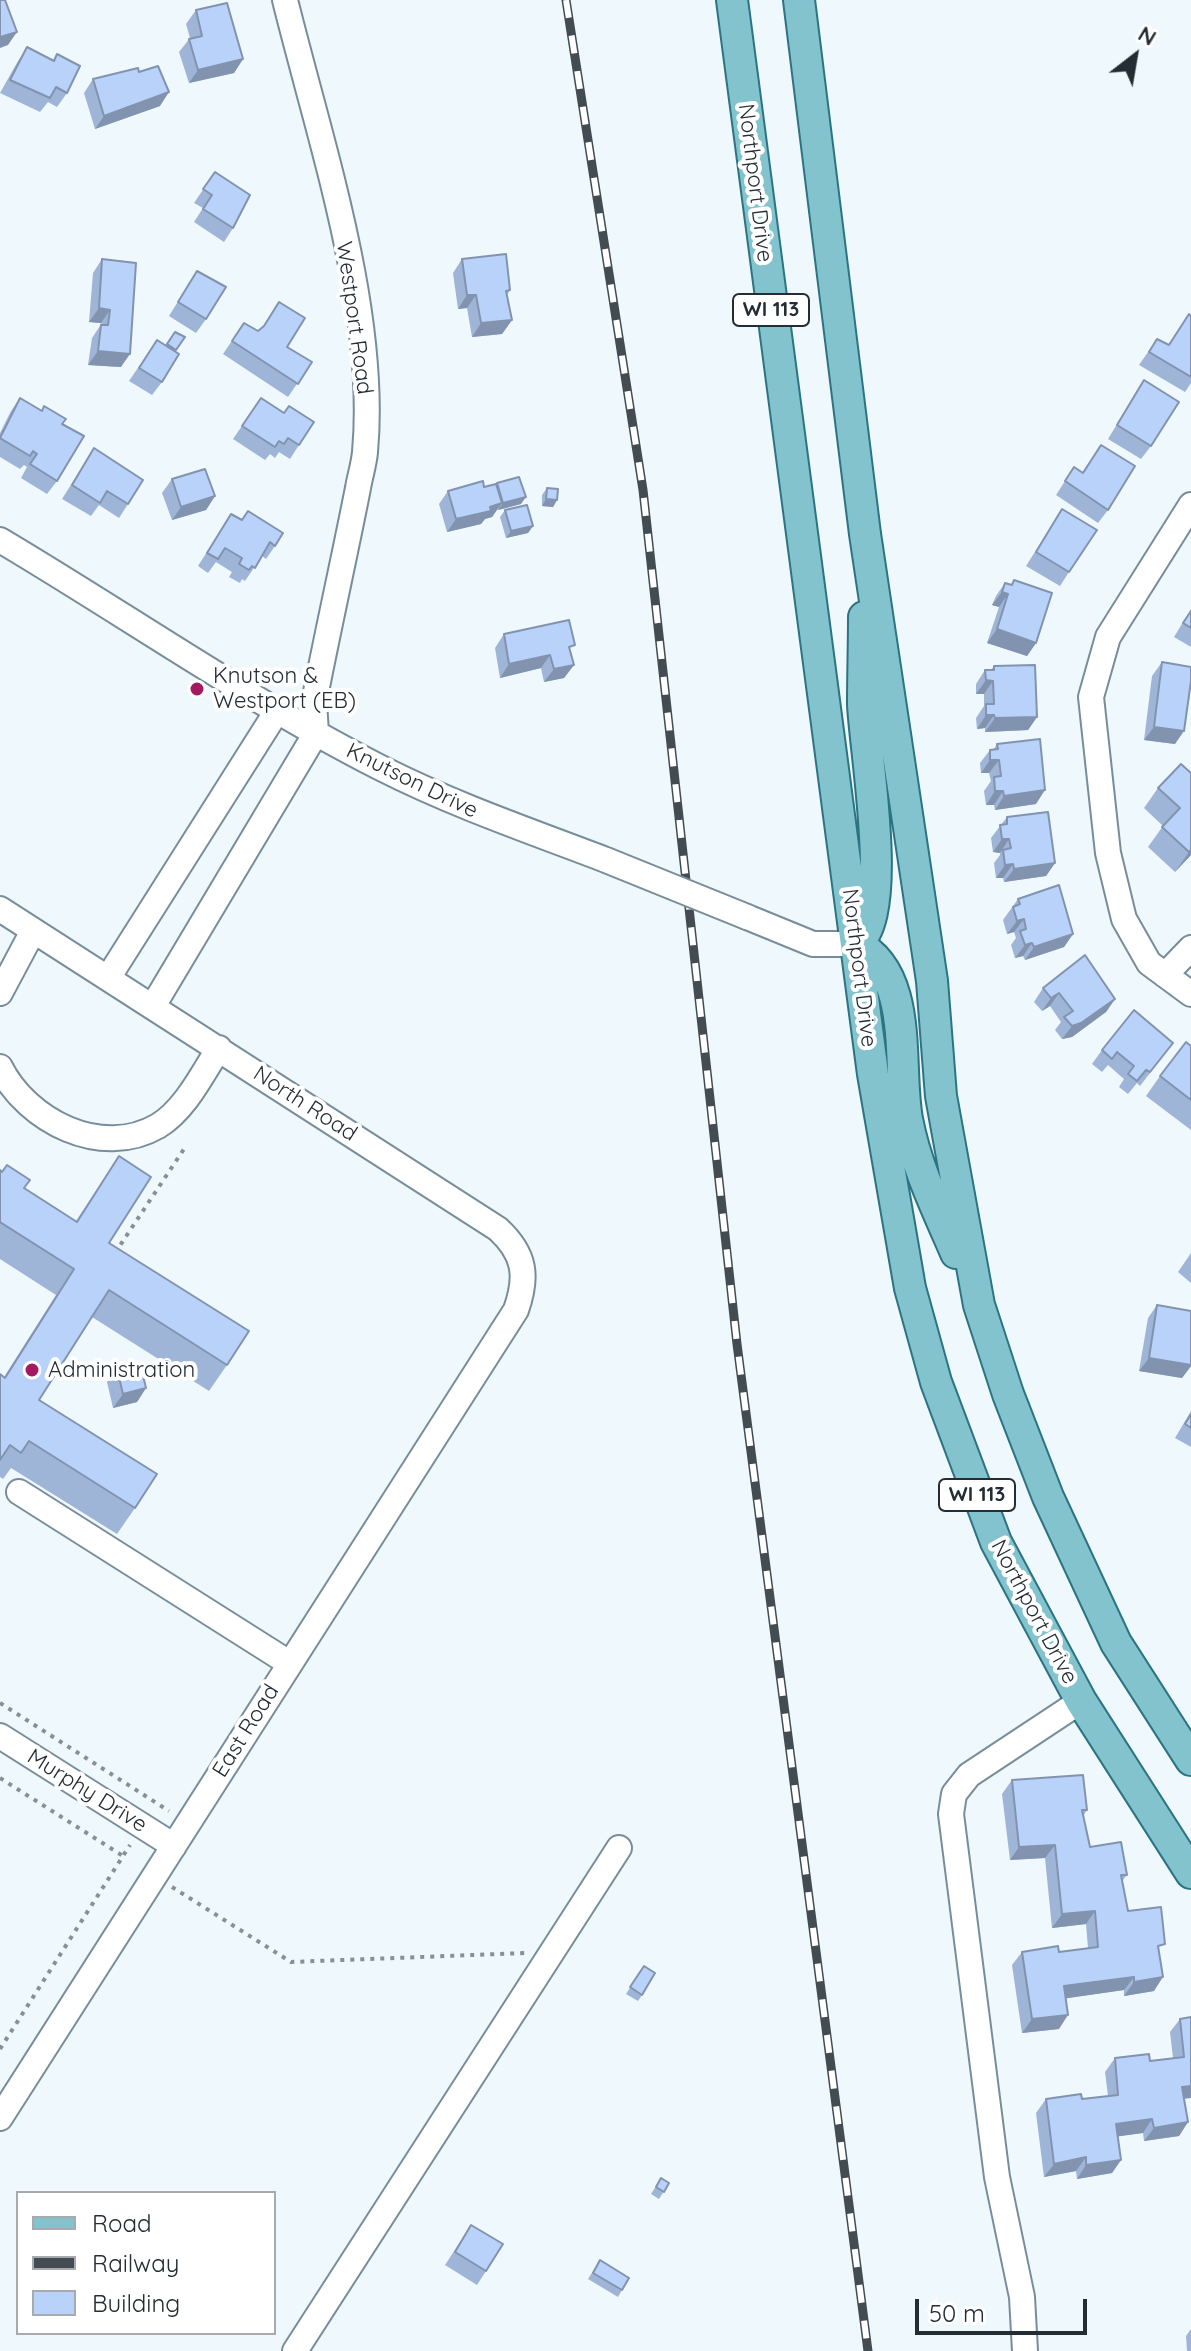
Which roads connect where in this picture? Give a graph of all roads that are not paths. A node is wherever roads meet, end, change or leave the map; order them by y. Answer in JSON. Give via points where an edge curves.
{"nodes":[{"id":1,"x":285,"y":0,"type":"edge"},
{"id":2,"x":732,"y":0,"type":"edge"},
{"id":3,"x":799,"y":0,"type":"edge"},
{"id":4,"x":1191,"y":505,"type":"edge"},
{"id":5,"x":865,"y":534,"type":"junction"},
{"id":6,"x":0,"y":540,"type":"edge"},
{"id":7,"x":277,"y":711,"type":"junction"},
{"id":8,"x":316,"y":733,"type":"junction"},
{"id":9,"x":0,"y":909,"type":"edge"},
{"id":10,"x":33,"y":931,"type":"junction"},
{"id":11,"x":856,"y":944,"type":"junction"},
{"id":12,"x":1191,"y":948,"type":"edge"},
{"id":13,"x":1165,"y":975,"type":"junction"},
{"id":14,"x":108,"y":978,"type":"junction"},
{"id":15,"x":0,"y":993,"type":"edge"},
{"id":16,"x":1191,"y":994,"type":"edge"},
{"id":17,"x":153,"y":1006,"type":"junction"},
{"id":18,"x":219,"y":1048,"type":"junction"},
{"id":19,"x":0,"y":1067,"type":"edge"},
{"id":20,"x":979,"y":1305,"type":"junction"},
{"id":21,"x":494,"y":1344,"type":"joint"},
{"id":22,"x":19,"y":1492,"type":"dead end"},
{"id":23,"x":289,"y":1663,"type":"junction"},
{"id":24,"x":1081,"y":1701,"type":"junction"},
{"id":25,"x":0,"y":1736,"type":"edge"},
{"id":26,"x":1191,"y":1760,"type":"edge"},
{"id":27,"x":174,"y":1846,"type":"junction"},
{"id":28,"x":619,"y":1848,"type":"dead end"},
{"id":29,"x":1191,"y":1873,"type":"edge"},
{"id":30,"x":0,"y":2118,"type":"edge"},
{"id":31,"x":295,"y":2351,"type":"edge"},
{"id":32,"x":1025,"y":2351,"type":"edge"}],
"edges":[{"from":1,"to":8,"type":"street","name":"Westport Road","via":[[348,253],[367,413],[355,514],[314,702]]},
{"from":2,"to":11,"type":"main road","name":"Northport Drive","number":"WI 113"},
{"from":3,"to":5,"type":"main road","number":"WI 113"},
{"from":4,"to":13,"type":"street","via":[[1108,637],[1091,697],[1108,853],[1124,919],[1149,963]]},
{"from":5,"to":11,"type":"main road","via":[[863,706],[875,856],[871,928]]},
{"from":5,"to":20,"type":"main road","number":"WI 113","via":[[932,981],[941,1096]]},
{"from":6,"to":7,"type":"street","name":"Knutson Drive"},
{"from":7,"to":8,"type":"street","name":"Knutson Drive"},
{"from":7,"to":14,"type":"street"},
{"from":8,"to":11,"type":"street","name":"Knutson Drive","bridge":true,"via":[[488,818],[813,944]]},
{"from":8,"to":17,"type":"street"},
{"from":9,"to":10,"type":"street","name":"North Road"},
{"from":10,"to":14,"type":"street","name":"North Road"},
{"from":10,"to":15,"type":"street"},
{"from":11,"to":20,"type":"main road","via":[[879,959],[887,972],[897,1006],[907,1119],[921,1174]]},
{"from":11,"to":24,"type":"main road","name":"Northport Drive","number":"WI 113","via":[[887,1168],[910,1288],[936,1382],[996,1542]]},
{"from":12,"to":13,"type":"street"},
{"from":13,"to":16,"type":"street"},
{"from":14,"to":17,"type":"street","name":"North Road"},
{"from":17,"to":18,"type":"street","name":"North Road"},
{"from":18,"to":19,"type":"street","via":[[163,1122],[119,1138],[61,1127],[16,1090]]},
{"from":18,"to":21,"type":"street","name":"North Road","via":[[512,1242],[525,1277],[516,1310]]},
{"from":20,"to":26,"type":"main road","number":"WI 113","via":[[1048,1497],[1110,1629]]},
{"from":21,"to":23,"type":"street","name":"East Road"},
{"from":22,"to":23,"type":"street"},
{"from":23,"to":27,"type":"street","name":"East Road"},
{"from":24,"to":29,"type":"main road","name":"Northport Drive","number":"WI 113"},
{"from":24,"to":32,"type":"street","via":[[969,1775],[954,1794],[951,1814],[997,2177],[1022,2297]]},
{"from":25,"to":27,"type":"street","name":"Murphy Drive"},
{"from":27,"to":30,"type":"street","name":"East Road"},
{"from":28,"to":31,"type":"street"}]}
